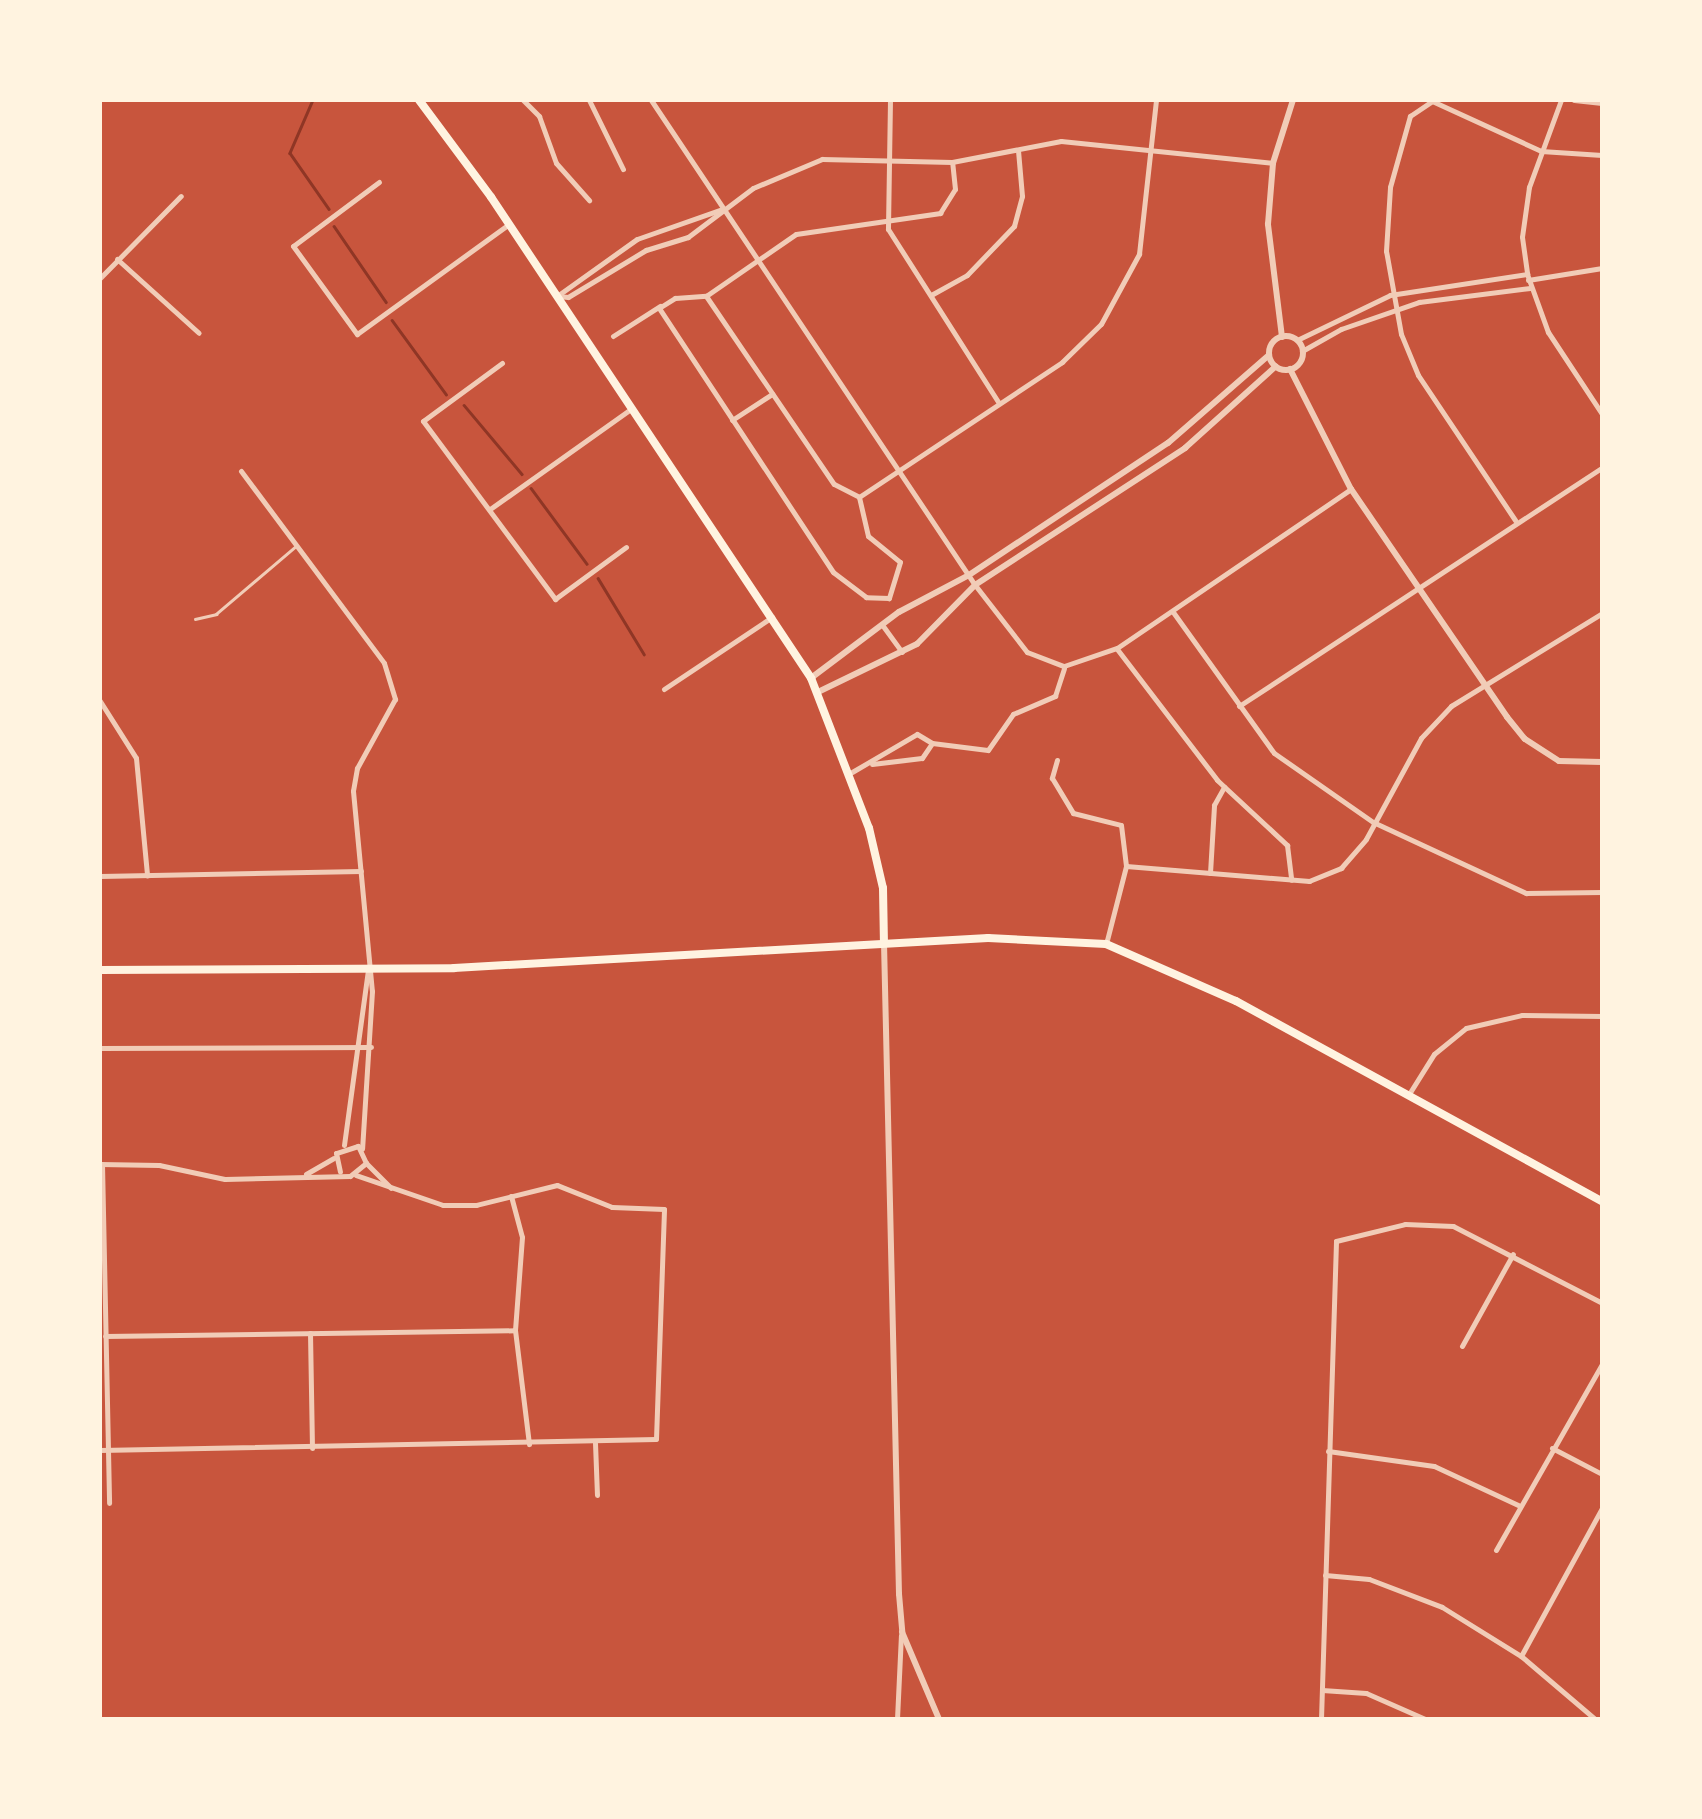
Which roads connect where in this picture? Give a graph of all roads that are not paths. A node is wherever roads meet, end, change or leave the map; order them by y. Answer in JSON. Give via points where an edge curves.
{"nodes":[{"id":1,"x":419,"y":100,"type":"edge"},
{"id":2,"x":523,"y":100,"type":"edge"},
{"id":3,"x":589,"y":100,"type":"edge"},
{"id":4,"x":651,"y":100,"type":"edge"},
{"id":5,"x":890,"y":100,"type":"edge"},
{"id":6,"x":1156,"y":100,"type":"edge"},
{"id":7,"x":1293,"y":100,"type":"edge"},
{"id":8,"x":1432,"y":100,"type":"edge"},
{"id":9,"x":1561,"y":100,"type":"edge"},
{"id":10,"x":1574,"y":100,"type":"edge"},
{"id":11,"x":1418,"y":103,"type":"edge"},
{"id":12,"x":1602,"y":103,"type":"edge"},
{"id":13,"x":1153,"y":148,"type":"junction"},
{"id":14,"x":1018,"y":150,"type":"junction"},
{"id":15,"x":1542,"y":151,"type":"junction"},
{"id":16,"x":1602,"y":155,"type":"edge"},
{"id":17,"x":888,"y":158,"type":"junction"},
{"id":18,"x":952,"y":162,"type":"junction"},
{"id":19,"x":1273,"y":162,"type":"junction"},
{"id":20,"x":623,"y":169,"type":"dead end"},
{"id":21,"x":379,"y":182,"type":"dead end"},
{"id":22,"x":181,"y":196,"type":"dead end"},
{"id":23,"x":589,"y":200,"type":"dead end"},
{"id":24,"x":722,"y":209,"type":"junction"},
{"id":25,"x":886,"y":220,"type":"junction"},
{"id":26,"x":509,"y":224,"type":"junction"},
{"id":27,"x":118,"y":259,"type":"junction"},
{"id":28,"x":758,"y":262,"type":"junction"},
{"id":29,"x":1602,"y":268,"type":"edge"},
{"id":30,"x":1527,"y":277,"type":"junction"},
{"id":31,"x":100,"y":278,"type":"edge"},
{"id":32,"x":1530,"y":288,"type":"junction"},
{"id":33,"x":931,"y":295,"type":"junction"},
{"id":34,"x":1390,"y":295,"type":"junction"},
{"id":35,"x":557,"y":296,"type":"junction"},
{"id":36,"x":706,"y":296,"type":"junction"},
{"id":37,"x":660,"y":306,"type":"junction"},
{"id":38,"x":1394,"y":310,"type":"junction"},
{"id":39,"x":199,"y":333,"type":"dead end"},
{"id":40,"x":613,"y":336,"type":"dead end"},
{"id":41,"x":1282,"y":337,"type":"junction"},
{"id":42,"x":1297,"y":340,"type":"junction"},
{"id":43,"x":1302,"y":350,"type":"junction"},
{"id":44,"x":1270,"y":355,"type":"junction"},
{"id":45,"x":502,"y":363,"type":"dead end"},
{"id":46,"x":1276,"y":366,"type":"junction"},
{"id":47,"x":1290,"y":369,"type":"junction"},
{"id":48,"x":772,"y":394,"type":"junction"},
{"id":49,"x":999,"y":403,"type":"junction"},
{"id":50,"x":632,"y":408,"type":"junction"},
{"id":51,"x":1201,"y":414,"type":"junction"},
{"id":52,"x":1602,"y":414,"type":"edge"},
{"id":53,"x":732,"y":420,"type":"junction"},
{"id":54,"x":1210,"y":423,"type":"junction"},
{"id":55,"x":1131,"y":468,"type":"junction"},
{"id":56,"x":1602,"y":468,"type":"edge"},
{"id":57,"x":241,"y":471,"type":"dead end"},
{"id":58,"x":899,"y":471,"type":"junction"},
{"id":59,"x":1138,"y":480,"type":"junction"},
{"id":60,"x":1351,"y":489,"type":"junction"},
{"id":61,"x":859,"y":498,"type":"junction"},
{"id":62,"x":490,"y":509,"type":"junction"},
{"id":63,"x":1516,"y":520,"type":"junction"},
{"id":64,"x":297,"y":544,"type":"junction"},
{"id":65,"x":626,"y":547,"type":"dead end"},
{"id":66,"x":969,"y":576,"type":"junction"},
{"id":67,"x":975,"y":585,"type":"junction"},
{"id":68,"x":1418,"y":585,"type":"junction"},
{"id":69,"x":889,"y":598,"type":"junction"},
{"id":70,"x":898,"y":612,"type":"junction"},
{"id":71,"x":1173,"y":612,"type":"junction"},
{"id":72,"x":1602,"y":613,"type":"edge"},
{"id":73,"x":772,"y":617,"type":"junction"},
{"id":74,"x":194,"y":619,"type":"dead end"},
{"id":75,"x":883,"y":626,"type":"junction"},
{"id":76,"x":1117,"y":648,"type":"junction"},
{"id":77,"x":902,"y":653,"type":"junction"},
{"id":78,"x":1064,"y":666,"type":"junction"},
{"id":79,"x":811,"y":678,"type":"junction"},
{"id":80,"x":1485,"y":684,"type":"junction"},
{"id":81,"x":664,"y":689,"type":"dead end"},
{"id":82,"x":818,"y":692,"type":"junction"},
{"id":83,"x":100,"y":701,"type":"edge"},
{"id":84,"x":1239,"y":706,"type":"junction"},
{"id":85,"x":932,"y":744,"type":"junction"},
{"id":86,"x":1057,"y":760,"type":"dead end"},
{"id":87,"x":1602,"y":762,"type":"edge"},
{"id":88,"x":872,"y":764,"type":"junction"},
{"id":89,"x":852,"y":772,"type":"junction"},
{"id":90,"x":1224,"y":787,"type":"junction"},
{"id":91,"x":1373,"y":822,"type":"junction"},
{"id":92,"x":1126,"y":866,"type":"junction"},
{"id":93,"x":361,"y":871,"type":"junction"},
{"id":94,"x":1210,"y":873,"type":"junction"},
{"id":95,"x":147,"y":874,"type":"junction"},
{"id":96,"x":100,"y":876,"type":"edge"},
{"id":97,"x":1290,"y":880,"type":"junction"},
{"id":98,"x":1602,"y":892,"type":"edge"},
{"id":99,"x":884,"y":943,"type":"junction"},
{"id":100,"x":1106,"y":944,"type":"junction"},
{"id":101,"x":370,"y":966,"type":"junction"},
{"id":102,"x":100,"y":970,"type":"edge"},
{"id":103,"x":1602,"y":1016,"type":"edge"},
{"id":104,"x":358,"y":1047,"type":"junction"},
{"id":105,"x":370,"y":1047,"type":"junction"},
{"id":106,"x":100,"y":1048,"type":"edge"},
{"id":107,"x":1409,"y":1094,"type":"junction"},
{"id":108,"x":344,"y":1146,"type":"junction"},
{"id":109,"x":362,"y":1149,"type":"junction"},
{"id":110,"x":335,"y":1158,"type":"junction"},
{"id":111,"x":101,"y":1164,"type":"edge"},
{"id":112,"x":366,"y":1164,"type":"junction"},
{"id":113,"x":340,"y":1172,"type":"junction"},
{"id":114,"x":306,"y":1174,"type":"junction"},
{"id":115,"x":356,"y":1175,"type":"junction"},
{"id":116,"x":391,"y":1188,"type":"junction"},
{"id":117,"x":511,"y":1196,"type":"junction"},
{"id":118,"x":1602,"y":1202,"type":"edge"},
{"id":119,"x":1513,"y":1254,"type":"junction"},
{"id":120,"x":1602,"y":1303,"type":"edge"},
{"id":121,"x":515,"y":1330,"type":"junction"},
{"id":122,"x":310,"y":1333,"type":"junction"},
{"id":123,"x":105,"y":1336,"type":"junction"},
{"id":124,"x":1462,"y":1346,"type":"dead end"},
{"id":125,"x":1602,"y":1364,"type":"edge"},
{"id":126,"x":595,"y":1443,"type":"junction"},
{"id":127,"x":530,"y":1444,"type":"junction"},
{"id":128,"x":312,"y":1448,"type":"junction"},
{"id":129,"x":1552,"y":1448,"type":"junction"},
{"id":130,"x":104,"y":1450,"type":"edge"},
{"id":131,"x":1328,"y":1450,"type":"junction"},
{"id":132,"x":1602,"y":1474,"type":"edge"},
{"id":133,"x":597,"y":1495,"type":"dead end"},
{"id":134,"x":109,"y":1503,"type":"dead end"},
{"id":135,"x":1520,"y":1506,"type":"junction"},
{"id":136,"x":1602,"y":1508,"type":"edge"},
{"id":137,"x":1496,"y":1550,"type":"dead end"},
{"id":138,"x":1325,"y":1575,"type":"junction"},
{"id":139,"x":902,"y":1632,"type":"junction"},
{"id":140,"x":1520,"y":1656,"type":"junction"},
{"id":141,"x":1322,"y":1690,"type":"junction"},
{"id":142,"x":897,"y":1719,"type":"edge"},
{"id":143,"x":940,"y":1719,"type":"edge"},
{"id":144,"x":1321,"y":1719,"type":"edge"},
{"id":145,"x":1425,"y":1719,"type":"edge"},
{"id":146,"x":1595,"y":1719,"type":"edge"}],
"edges":[{"from":1,"to":26,"type":"main road"},
{"from":2,"to":23,"type":"street","via":[[539,116],[556,163]]},
{"from":3,"to":20,"type":"street"},
{"from":4,"to":24,"type":"street"},
{"from":5,"to":17,"type":"street"},
{"from":6,"to":13,"type":"street"},
{"from":7,"to":19,"type":"street"},
{"from":8,"to":11,"type":"street"},
{"from":8,"to":15,"type":"street"},
{"from":9,"to":15,"type":"street"},
{"from":10,"to":12,"type":"street"},
{"from":11,"to":34,"type":"street","via":[[1390,188]]},
{"from":13,"to":14,"type":"street","via":[[1061,141]]},
{"from":13,"to":19,"type":"street"},
{"from":13,"to":49,"type":"street","via":[[1129,283],[1085,342]]},
{"from":14,"to":18,"type":"street"},
{"from":14,"to":33,"type":"street","via":[[1022,196],[1014,226],[967,275]]},
{"from":15,"to":16,"type":"street"},
{"from":15,"to":30,"type":"street","via":[[1524,212]]},
{"from":17,"to":18,"type":"street"},
{"from":17,"to":24,"type":"street","via":[[822,159]]},
{"from":17,"to":25,"type":"street"},
{"from":18,"to":25,"type":"street","via":[[950,206],[927,218]]},
{"from":19,"to":41,"type":"street","via":[[1268,243]]},
{"from":21,"to":26,"type":"street","via":[[293,246],[357,334]]},
{"from":22,"to":27,"type":"street"},
{"from":24,"to":28,"type":"street"},
{"from":24,"to":35,"type":"street","via":[[637,239]]},
{"from":24,"to":35,"type":"street","via":[[688,237],[646,250],[568,297]]},
{"from":25,"to":28,"type":"street","via":[[796,234]]},
{"from":25,"to":33,"type":"street"},
{"from":26,"to":35,"type":"main road"},
{"from":27,"to":31,"type":"street"},
{"from":27,"to":39,"type":"street"},
{"from":28,"to":36,"type":"street"},
{"from":28,"to":58,"type":"street"},
{"from":29,"to":30,"type":"street"},
{"from":30,"to":32,"type":"street"},
{"from":30,"to":34,"type":"street"},
{"from":32,"to":38,"type":"street","via":[[1448,296]]},
{"from":32,"to":52,"type":"street","via":[[1548,332]]},
{"from":33,"to":49,"type":"street"},
{"from":34,"to":38,"type":"street"},
{"from":34,"to":42,"type":"street"},
{"from":35,"to":50,"type":"main road"},
{"from":36,"to":37,"type":"street"},
{"from":36,"to":48,"type":"street"},
{"from":37,"to":40,"type":"street"},
{"from":37,"to":53,"type":"street"},
{"from":38,"to":43,"type":"street"},
{"from":38,"to":63,"type":"street","via":[[1418,375]]},
{"from":41,"to":42,"type":"street"},
{"from":41,"to":44,"type":"street"},
{"from":42,"to":43,"type":"street"},
{"from":43,"to":47,"type":"street"},
{"from":44,"to":46,"type":"street"},
{"from":44,"to":51,"type":"street"},
{"from":45,"to":62,"type":"street","via":[[422,422]]},
{"from":46,"to":47,"type":"street"},
{"from":46,"to":54,"type":"street"},
{"from":47,"to":60,"type":"street"},
{"from":48,"to":53,"type":"street"},
{"from":48,"to":61,"type":"street","via":[[834,484]]},
{"from":49,"to":58,"type":"street"},
{"from":50,"to":62,"type":"street"},
{"from":50,"to":73,"type":"main road"},
{"from":51,"to":54,"type":"street"},
{"from":51,"to":55,"type":"street"},
{"from":53,"to":69,"type":"street","via":[[833,572],[866,597]]},
{"from":54,"to":59,"type":"street"},
{"from":55,"to":59,"type":"street"},
{"from":55,"to":66,"type":"street"},
{"from":56,"to":63,"type":"street"},
{"from":57,"to":64,"type":"street"},
{"from":58,"to":61,"type":"street"},
{"from":58,"to":66,"type":"street"},
{"from":59,"to":67,"type":"street"},
{"from":60,"to":68,"type":"street"},
{"from":60,"to":71,"type":"street"},
{"from":61,"to":69,"type":"street","via":[[861,526],[900,562]]},
{"from":62,"to":65,"type":"street","via":[[556,599]]},
{"from":63,"to":68,"type":"street"},
{"from":64,"to":74,"type":"lane","via":[[216,614]]},
{"from":64,"to":93,"type":"street","via":[[384,662],[394,699],[357,768]]},
{"from":66,"to":67,"type":"street"},
{"from":66,"to":70,"type":"street"},
{"from":67,"to":77,"type":"street"},
{"from":67,"to":78,"type":"street","via":[[1027,652]]},
{"from":68,"to":80,"type":"street"},
{"from":68,"to":84,"type":"street"},
{"from":69,"to":70,"type":"street"},
{"from":70,"to":75,"type":"street"},
{"from":71,"to":76,"type":"street"},
{"from":71,"to":84,"type":"street"},
{"from":72,"to":80,"type":"street"},
{"from":73,"to":79,"type":"main road"},
{"from":73,"to":81,"type":"street"},
{"from":75,"to":77,"type":"street"},
{"from":75,"to":79,"type":"street"},
{"from":76,"to":78,"type":"street"},
{"from":76,"to":90,"type":"street"},
{"from":77,"to":82,"type":"street"},
{"from":78,"to":85,"type":"street","via":[[1055,696],[1013,714],[988,750]]},
{"from":79,"to":82,"type":"main road"},
{"from":80,"to":87,"type":"street","via":[[1536,746],[1558,761]]},
{"from":80,"to":91,"type":"street","via":[[1421,738]]},
{"from":82,"to":89,"type":"main road"},
{"from":83,"to":95,"type":"street","via":[[136,758]]},
{"from":84,"to":91,"type":"street","via":[[1274,753]]},
{"from":85,"to":88,"type":"street","via":[[922,758]]},
{"from":85,"to":88,"type":"street","via":[[917,734]]},
{"from":86,"to":92,"type":"street","via":[[1052,778],[1073,813],[1120,825]]},
{"from":88,"to":89,"type":"street"},
{"from":89,"to":99,"type":"main road","via":[[883,888]]},
{"from":90,"to":94,"type":"street","via":[[1214,805]]},
{"from":90,"to":97,"type":"street","via":[[1287,845]]},
{"from":91,"to":97,"type":"street","via":[[1340,868]]},
{"from":91,"to":98,"type":"street","via":[[1526,893]]},
{"from":92,"to":94,"type":"street"},
{"from":92,"to":100,"type":"street"},
{"from":93,"to":95,"type":"street"},
{"from":93,"to":101,"type":"street"},
{"from":94,"to":97,"type":"street"},
{"from":95,"to":96,"type":"street"},
{"from":99,"to":100,"type":"main road","via":[[988,938]]},
{"from":99,"to":101,"type":"main road","via":[[606,962]]},
{"from":99,"to":139,"type":"street"},
{"from":100,"to":107,"type":"main road","via":[[1236,1001]]},
{"from":101,"to":102,"type":"main road"},
{"from":101,"to":104,"type":"street"},
{"from":101,"to":105,"type":"street"},
{"from":103,"to":107,"type":"street","via":[[1522,1015],[1466,1028],[1434,1054]]},
{"from":104,"to":105,"type":"street"},
{"from":104,"to":106,"type":"street"},
{"from":104,"to":108,"type":"street"},
{"from":105,"to":109,"type":"street"},
{"from":107,"to":118,"type":"main road"},
{"from":108,"to":109,"type":"street"},
{"from":108,"to":110,"type":"street"},
{"from":109,"to":112,"type":"street"},
{"from":110,"to":113,"type":"street"},
{"from":110,"to":114,"type":"street"},
{"from":111,"to":114,"type":"street","via":[[159,1165],[225,1178]]},
{"from":111,"to":123,"type":"street"},
{"from":112,"to":115,"type":"street"},
{"from":112,"to":116,"type":"street"},
{"from":113,"to":114,"type":"street"},
{"from":113,"to":115,"type":"street"},
{"from":115,"to":116,"type":"street"},
{"from":116,"to":117,"type":"street","via":[[443,1205]]},
{"from":117,"to":121,"type":"street","via":[[523,1256]]},
{"from":117,"to":126,"type":"street","via":[[557,1185],[612,1207],[664,1209],[660,1434],[652,1442]]},
{"from":119,"to":120,"type":"street"},
{"from":119,"to":124,"type":"street"},
{"from":119,"to":131,"type":"street","via":[[1430,1222],[1336,1241]]},
{"from":121,"to":122,"type":"street"},
{"from":121,"to":127,"type":"street"},
{"from":122,"to":123,"type":"street"},
{"from":122,"to":128,"type":"street"},
{"from":123,"to":130,"type":"street"},
{"from":125,"to":129,"type":"street"},
{"from":126,"to":127,"type":"street"},
{"from":126,"to":133,"type":"street"},
{"from":127,"to":128,"type":"street"},
{"from":128,"to":130,"type":"street"},
{"from":129,"to":132,"type":"street"},
{"from":129,"to":135,"type":"street"},
{"from":130,"to":134,"type":"street"},
{"from":131,"to":135,"type":"street","via":[[1434,1466]]},
{"from":131,"to":138,"type":"street"},
{"from":135,"to":137,"type":"street"},
{"from":136,"to":140,"type":"street"},
{"from":138,"to":140,"type":"street","via":[[1408,1590]]},
{"from":138,"to":141,"type":"street"},
{"from":139,"to":142,"type":"street"},
{"from":139,"to":143,"type":"street"},
{"from":140,"to":146,"type":"street"},
{"from":141,"to":144,"type":"street"},
{"from":141,"to":145,"type":"street","via":[[1366,1694]]}]}
